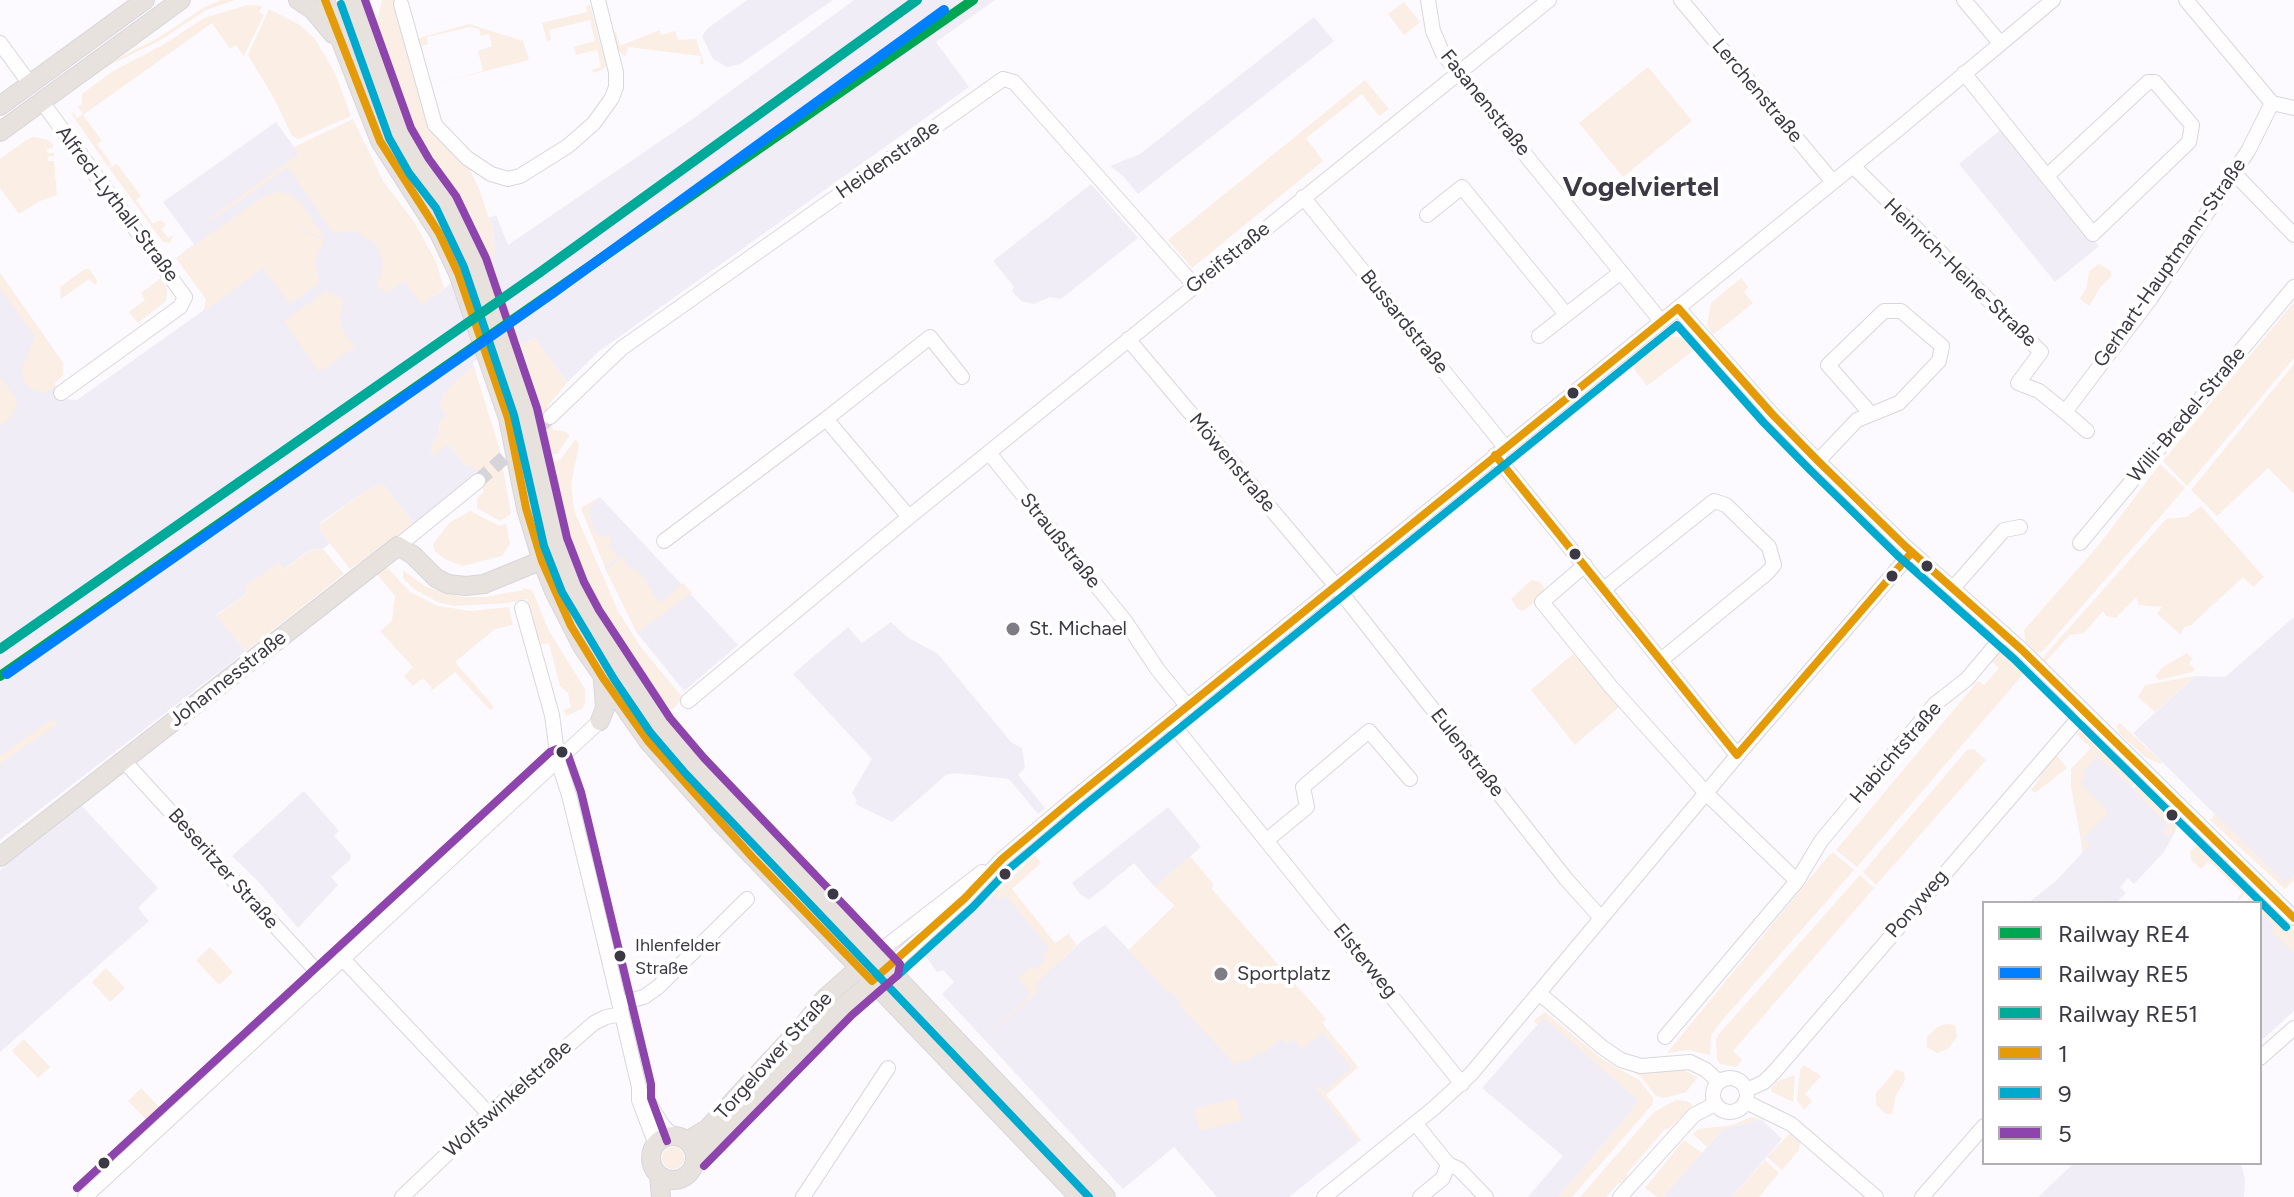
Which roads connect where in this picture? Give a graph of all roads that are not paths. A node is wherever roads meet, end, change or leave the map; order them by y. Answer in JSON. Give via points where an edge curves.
{"nodes":[{"id":1,"x":145,"y":0,"type":"edge"},
{"id":2,"x":181,"y":0,"type":"edge"},
{"id":3,"x":298,"y":0,"type":"edge"},
{"id":4,"x":325,"y":0,"type":"edge"},
{"id":5,"x":352,"y":0,"type":"edge"},
{"id":6,"x":598,"y":0,"type":"edge"},
{"id":7,"x":1428,"y":0,"type":"edge"},
{"id":8,"x":1549,"y":0,"type":"edge"},
{"id":9,"x":1681,"y":0,"type":"edge"},
{"id":10,"x":1964,"y":0,"type":"edge"},
{"id":11,"x":2053,"y":0,"type":"edge"},
{"id":12,"x":2186,"y":0,"type":"edge"},
{"id":13,"x":401,"y":4,"type":"dead end"},
{"id":14,"x":0,"y":43,"type":"edge"},
{"id":15,"x":2000,"y":43,"type":"junction"},
{"id":16,"x":348,"y":57,"type":"junction"},
{"id":17,"x":1461,"y":73,"type":"junction"},
{"id":18,"x":1964,"y":73,"type":"junction"},
{"id":19,"x":30,"y":84,"type":"junction"},
{"id":20,"x":42,"y":102,"type":"junction"},
{"id":21,"x":2272,"y":103,"type":"junction"},
{"id":22,"x":0,"y":106,"type":"edge"},
{"id":23,"x":2294,"y":108,"type":"edge"},
{"id":24,"x":0,"y":132,"type":"edge"},
{"id":25,"x":1853,"y":166,"type":"junction"},
{"id":26,"x":2233,"y":172,"type":"junction"},
{"id":27,"x":2047,"y":176,"type":"junction"},
{"id":28,"x":1833,"y":182,"type":"junction"},
{"id":29,"x":1303,"y":197,"type":"junction"},
{"id":30,"x":1427,"y":215,"type":"dead end"},
{"id":31,"x":2294,"y":235,"type":"edge"},
{"id":32,"x":1621,"y":272,"type":"junction"},
{"id":33,"x":1194,"y":285,"type":"junction"},
{"id":34,"x":2294,"y":287,"type":"edge"},
{"id":35,"x":1678,"y":308,"type":"junction"},
{"id":36,"x":1565,"y":313,"type":"junction"},
{"id":37,"x":1661,"y":321,"type":"junction"},
{"id":38,"x":1539,"y":336,"type":"dead end"},
{"id":39,"x":1128,"y":339,"type":"junction"},
{"id":40,"x":962,"y":377,"type":"dead end"},
{"id":41,"x":61,"y":393,"type":"dead end"},
{"id":42,"x":2065,"y":412,"type":"junction"},
{"id":43,"x":1871,"y":414,"type":"junction"},
{"id":44,"x":550,"y":417,"type":"tunnel mouth"},
{"id":45,"x":826,"y":419,"type":"junction"},
{"id":46,"x":2087,"y":431,"type":"dead end"},
{"id":47,"x":1500,"y":451,"type":"junction"},
{"id":48,"x":989,"y":453,"type":"junction"},
{"id":49,"x":1818,"y":461,"type":"junction"},
{"id":50,"x":478,"y":481,"type":"tunnel mouth"},
{"id":51,"x":909,"y":517,"type":"junction"},
{"id":52,"x":2020,"y":527,"type":"dead end"},
{"id":53,"x":664,"y":541,"type":"dead end"},
{"id":54,"x":2080,"y":543,"type":"dead end"},
{"id":55,"x":398,"y":546,"type":"junction"},
{"id":56,"x":1912,"y":552,"type":"junction"},
{"id":57,"x":559,"y":553,"type":"junction"},
{"id":58,"x":542,"y":561,"type":"junction"},
{"id":59,"x":1585,"y":565,"type":"junction"},
{"id":60,"x":1336,"y":586,"type":"junction"},
{"id":61,"x":1954,"y":587,"type":"junction"},
{"id":62,"x":1604,"y":589,"type":"junction"},
{"id":63,"x":522,"y":608,"type":"dead end"},
{"id":64,"x":2005,"y":634,"type":"junction"},
{"id":65,"x":1661,"y":660,"type":"junction"},
{"id":66,"x":603,"y":678,"type":"junction"},
{"id":67,"x":688,"y":701,"type":"dead end"},
{"id":68,"x":1188,"y":707,"type":"junction"},
{"id":69,"x":2084,"y":712,"type":"junction"},
{"id":70,"x":600,"y":721,"type":"joint"},
{"id":71,"x":1170,"y":721,"type":"junction"},
{"id":72,"x":1737,"y":755,"type":"junction"},
{"id":73,"x":124,"y":761,"type":"junction"},
{"id":74,"x":558,"y":761,"type":"junction"},
{"id":75,"x":1410,"y":779,"type":"dead end"},
{"id":76,"x":1706,"y":793,"type":"junction"},
{"id":77,"x":1267,"y":840,"type":"junction"},
{"id":78,"x":0,"y":857,"type":"edge"},
{"id":79,"x":1797,"y":881,"type":"junction"},
{"id":80,"x":747,"y":899,"type":"dead end"},
{"id":81,"x":2291,"y":910,"type":"edge"},
{"id":82,"x":1601,"y":918,"type":"junction"},
{"id":83,"x":342,"y":958,"type":"junction"},
{"id":84,"x":882,"y":960,"type":"junction"},
{"id":85,"x":866,"y":975,"type":"junction"},
{"id":86,"x":322,"y":977,"type":"junction"},
{"id":87,"x":1539,"y":993,"type":"junction"},
{"id":88,"x":621,"y":1009,"type":"junction"},
{"id":89,"x":2294,"y":1028,"type":"edge"},
{"id":90,"x":1665,"y":1037,"type":"dead end"},
{"id":91,"x":2262,"y":1056,"type":"edge"},
{"id":92,"x":888,"y":1068,"type":"dead end"},
{"id":93,"x":1719,"y":1082,"type":"junction"},
{"id":94,"x":1462,"y":1084,"type":"junction"},
{"id":95,"x":639,"y":1087,"type":"junction"},
{"id":96,"x":1746,"y":1096,"type":"junction"},
{"id":97,"x":1715,"y":1104,"type":"junction"},
{"id":98,"x":489,"y":1114,"type":"junction"},
{"id":99,"x":1415,"y":1123,"type":"junction"},
{"id":100,"x":1982,"y":1128,"type":"edge"},
{"id":101,"x":680,"y":1138,"type":"junction"},
{"id":102,"x":656,"y":1145,"type":"junction"},
{"id":103,"x":695,"y":1158,"type":"junction"},
{"id":104,"x":1448,"y":1164,"type":"junction"},
{"id":105,"x":659,"y":1175,"type":"junction"},
{"id":106,"x":680,"y":1179,"type":"junction"},
{"id":107,"x":85,"y":1197,"type":"edge"},
{"id":108,"x":402,"y":1197,"type":"edge"},
{"id":109,"x":661,"y":1197,"type":"edge"},
{"id":110,"x":672,"y":1197,"type":"edge"},
{"id":111,"x":803,"y":1197,"type":"edge"},
{"id":112,"x":1079,"y":1197,"type":"edge"},
{"id":113,"x":1106,"y":1197,"type":"edge"},
{"id":114,"x":1324,"y":1197,"type":"edge"},
{"id":115,"x":1420,"y":1197,"type":"edge"},
{"id":116,"x":1486,"y":1197,"type":"edge"},
{"id":117,"x":1620,"y":1197,"type":"edge"},
{"id":118,"x":1876,"y":1197,"type":"edge"},
{"id":119,"x":1922,"y":1197,"type":"edge"}],
"edges":[{"from":1,"to":19,"type":"main road"},
{"from":2,"to":20,"type":"main road"},
{"from":3,"to":16,"type":"main road","via":[[322,20]]},
{"from":4,"to":16,"type":"main road"},
{"from":5,"to":57,"type":"main road","via":[[400,133],[446,202],[475,262],[526,412]]},
{"from":6,"to":13,"type":"street","via":[[616,72],[612,98],[568,146],[508,179],[467,158],[435,125]]},
{"from":7,"to":17,"type":"street","name":"Fasanenstraße","via":[[1437,43]]},
{"from":8,"to":17,"type":"street","name":"Greifstraße"},
{"from":9,"to":28,"type":"street","name":"Lerchenstraße"},
{"from":10,"to":15,"type":"street"},
{"from":11,"to":15,"type":"street"},
{"from":12,"to":21,"type":"street"},
{"from":14,"to":19,"type":"street"},
{"from":15,"to":18,"type":"street"},
{"from":16,"to":58,"type":"main road","via":[[380,141],[458,273],[517,450]]},
{"from":17,"to":29,"type":"street","name":"Greifstraße"},
{"from":17,"to":32,"type":"street","name":"Fasanenstraße"},
{"from":18,"to":25,"type":"street"},
{"from":18,"to":27,"type":"street"},
{"from":19,"to":20,"type":"main road"},
{"from":19,"to":22,"type":"main road"},
{"from":20,"to":24,"type":"main road"},
{"from":20,"to":41,"type":"street","name":"Alfred-Lythall-Straße","via":[[184,293],[180,307]]},
{"from":21,"to":23,"type":"street"},
{"from":21,"to":26,"type":"street","name":"Gerhart-Hauptmann-Straße"},
{"from":25,"to":28,"type":"street"},
{"from":25,"to":42,"type":"street","name":"Heinrich-Heine-Straße","via":[[2041,352],[2018,383],[2039,391]]},
{"from":26,"to":31,"type":"street"},
{"from":26,"to":42,"type":"street","name":"Gerhart-Hauptmann-Straße","via":[[2151,298]]},
{"from":27,"to":27,"type":"street","via":[[2093,234],[2189,142],[2192,125],[2155,82],[2148,82]]},
{"from":28,"to":35,"type":"street"},
{"from":29,"to":33,"type":"street","name":"Greifstraße"},
{"from":29,"to":47,"type":"street","name":"Bussardstraße"},
{"from":30,"to":36,"type":"street","via":[[1462,187]]},
{"from":32,"to":36,"type":"street"},
{"from":32,"to":37,"type":"street","name":"Fasanenstraße"},
{"from":33,"to":39,"type":"street","name":"Greifstraße"},
{"from":33,"to":44,"type":"street","name":"Heidenstraße","via":[[1014,82],[1003,79],[622,348]]},
{"from":34,"to":54,"type":"street","name":"Willi-Bredel-Straße"},
{"from":35,"to":37,"type":"street"},
{"from":35,"to":49,"type":"street"},
{"from":36,"to":38,"type":"street"},
{"from":37,"to":47,"type":"street"},
{"from":39,"to":48,"type":"street","name":"Greifstraße"},
{"from":39,"to":60,"type":"street","name":"Möwenstraße"},
{"from":40,"to":45,"type":"street","via":[[930,337]]},
{"from":42,"to":46,"type":"street"},
{"from":43,"to":43,"type":"street","via":[[1899,403],[1939,361],[1942,346],[1901,311],[1884,311],[1828,365]]},
{"from":43,"to":49,"type":"street","via":[[1857,420]]},
{"from":45,"to":51,"type":"street"},
{"from":45,"to":53,"type":"street"},
{"from":47,"to":59,"type":"street","name":"Bussardstraße"},
{"from":47,"to":60,"type":"street"},
{"from":48,"to":51,"type":"street","name":"Greifstraße"},
{"from":48,"to":68,"type":"street","name":"Straußstraße"},
{"from":49,"to":56,"type":"street"},
{"from":50,"to":55,"type":"street","name":"Johannesstraße"},
{"from":51,"to":67,"type":"street","name":"Greifstraße"},
{"from":52,"to":61,"type":"street","via":[[2004,530]]},
{"from":55,"to":58,"type":"main road","via":[[436,578],[466,586]]},
{"from":55,"to":73,"type":"main road","name":"Johannesstraße"},
{"from":56,"to":61,"type":"street"},
{"from":56,"to":72,"type":"street"},
{"from":57,"to":58,"type":"main road"},
{"from":57,"to":84,"type":"main road","via":[[600,634],[660,725]]},
{"from":58,"to":66,"type":"main road","via":[[571,626]]},
{"from":59,"to":62,"type":"street","name":"Bussardstraße"},
{"from":59,"to":76,"type":"street","via":[[1542,602]]},
{"from":60,"to":68,"type":"street"},
{"from":60,"to":82,"type":"street","name":"Eulenstraße"},
{"from":61,"to":64,"type":"street"},
{"from":62,"to":65,"type":"street","name":"Bussardstraße"},
{"from":62,"to":65,"type":"street","via":[[1714,501],[1726,505],[1769,547],[1774,565],[1767,573]]},
{"from":63,"to":74,"type":"street","via":[[552,715]]},
{"from":64,"to":69,"type":"street"},
{"from":64,"to":79,"type":"street","name":"Habichtstraße","via":[[1967,679],[1935,704],[1821,841]]},
{"from":65,"to":72,"type":"street","name":"Bussardstraße"},
{"from":66,"to":70,"type":"main road","via":[[605,708]]},
{"from":66,"to":85,"type":"main road","via":[[656,750]]},
{"from":68,"to":71,"type":"street"},
{"from":69,"to":81,"type":"street"},
{"from":69,"to":96,"type":"street","name":"Ponyweg","via":[[1775,1071]]},
{"from":70,"to":74,"type":"street"},
{"from":71,"to":77,"type":"street","name":"Elsterweg"},
{"from":71,"to":84,"type":"street","via":[[1002,859],[971,878]]},
{"from":72,"to":76,"type":"street"},
{"from":73,"to":78,"type":"main road","name":"Johannesstraße"},
{"from":73,"to":86,"type":"street","name":"Beseritzer Straße"},
{"from":74,"to":83,"type":"street"},
{"from":74,"to":88,"type":"street"},
{"from":75,"to":77,"type":"street","via":[[1369,731],[1303,787],[1307,807]]},
{"from":76,"to":79,"type":"street"},
{"from":76,"to":82,"type":"street"},
{"from":77,"to":94,"type":"street","name":"Elsterweg"},
{"from":79,"to":90,"type":"street","name":"Habichtstraße"},
{"from":80,"to":88,"type":"street","name":"Wolfswinkelstraße","via":[[658,987]]},
{"from":82,"to":87,"type":"street"},
{"from":83,"to":86,"type":"street"},
{"from":83,"to":98,"type":"street"},
{"from":84,"to":85,"type":"main road"},
{"from":84,"to":113,"type":"main road"},
{"from":85,"to":101,"type":"main road","name":"Torgelower Straße","via":[[824,999],[707,1129]]},
{"from":85,"to":103,"type":"main road","name":"Torgelower Straße","via":[[844,1006]]},
{"from":85,"to":112,"type":"main road"},
{"from":86,"to":107,"type":"street"},
{"from":87,"to":93,"type":"street","via":[[1621,1060],[1651,1066],[1690,1062]]},
{"from":87,"to":94,"type":"street"},
{"from":88,"to":95,"type":"street"},
{"from":88,"to":98,"type":"street","name":"Wolfswinkelstraße","via":[[594,1023]]},
{"from":89,"to":91,"type":"street"},
{"from":92,"to":111,"type":"street"},
{"from":93,"to":96,"type":"street","via":[[1735,1078]]},
{"from":93,"to":97,"type":"street","via":[[1713,1090]]},
{"from":94,"to":99,"type":"street"},
{"from":95,"to":101,"type":"street","via":[[663,1126]]},
{"from":95,"to":102,"type":"street"},
{"from":96,"to":97,"type":"street","via":[[1739,1110],[1728,1113]]},
{"from":96,"to":118,"type":"street","via":[[1803,1132]]},
{"from":97,"to":117,"type":"street","via":[[1694,1115]]},
{"from":98,"to":108,"type":"street","name":"Wolfswinkelstraße"},
{"from":99,"to":104,"type":"street"},
{"from":99,"to":114,"type":"street"},
{"from":100,"to":119,"type":"street"},
{"from":101,"to":102,"type":"main road"},
{"from":101,"to":103,"type":"main road"},
{"from":102,"to":105,"type":"main road","via":[[652,1161]]},
{"from":103,"to":106,"type":"main road","via":[[691,1171]]},
{"from":104,"to":115,"type":"street","via":[[1443,1178]]},
{"from":104,"to":116,"type":"street"},
{"from":105,"to":106,"type":"main road"},
{"from":105,"to":109,"type":"main road"},
{"from":106,"to":110,"type":"main road"}]}
